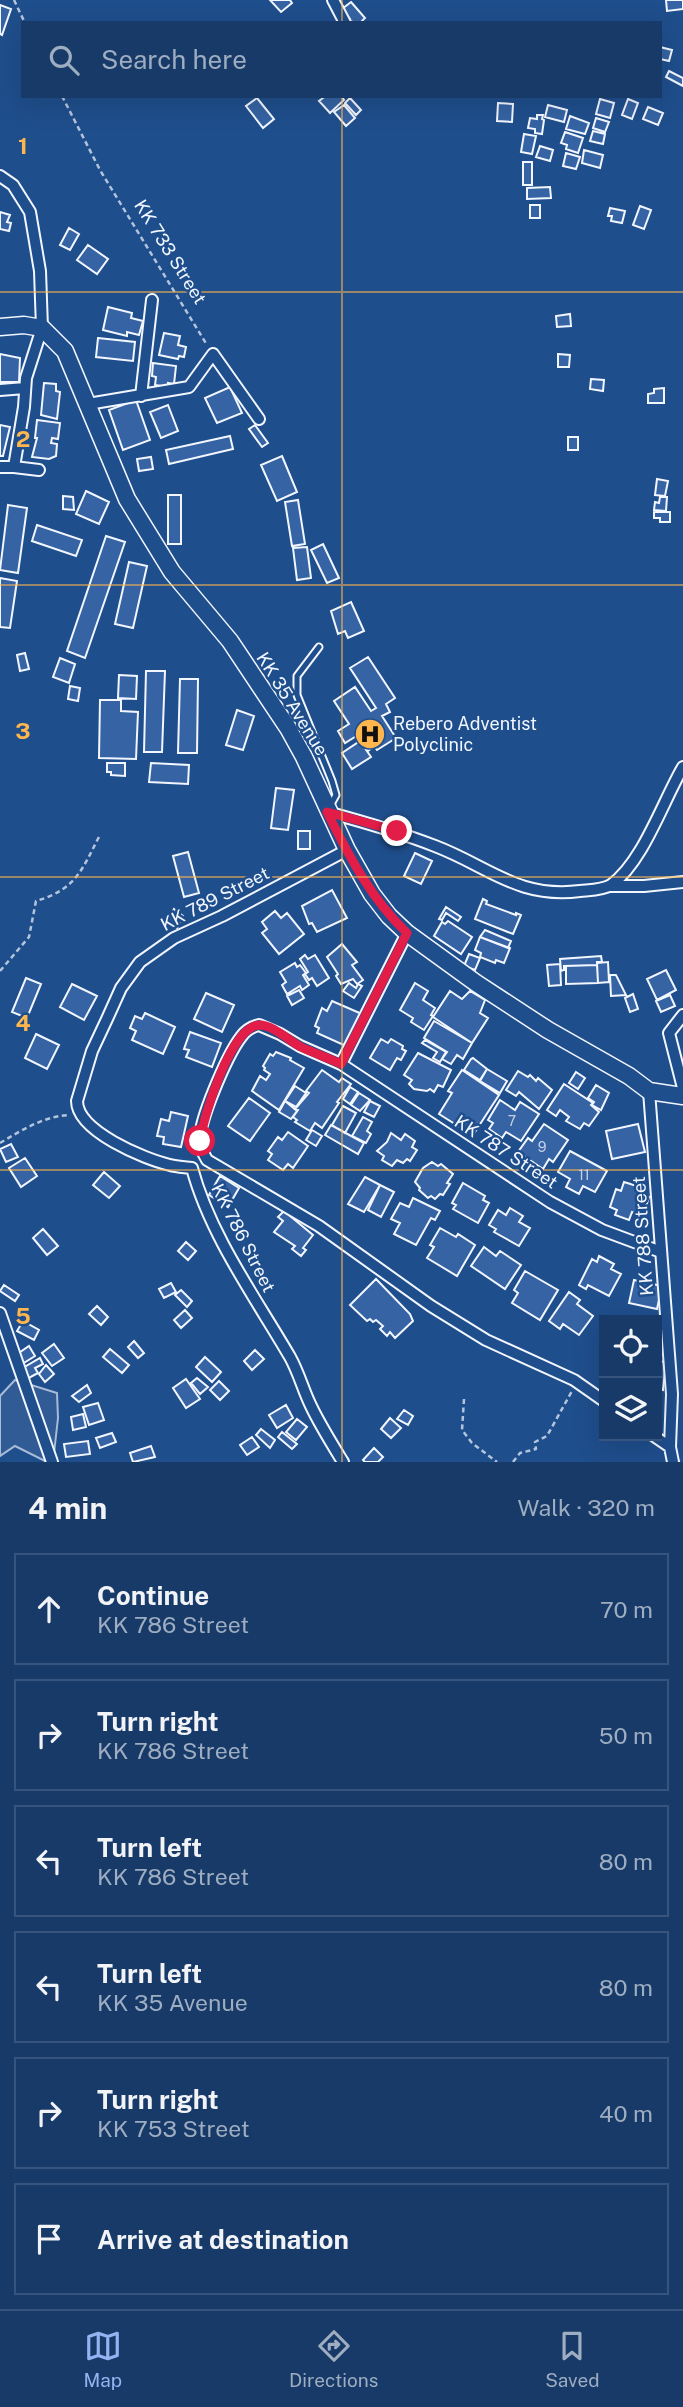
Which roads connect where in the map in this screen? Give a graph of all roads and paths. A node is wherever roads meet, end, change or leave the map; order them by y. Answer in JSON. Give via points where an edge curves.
{"nodes":[{"id":1,"x":14,"y":0,"type":"edge"},
{"id":2,"x":333,"y":0,"type":"edge"},
{"id":3,"x":24,"y":21,"type":"edge"},
{"id":4,"x":344,"y":21,"type":"edge"},
{"id":5,"x":63,"y":98,"type":"edge"},
{"id":6,"x":0,"y":176,"type":"edge"},
{"id":7,"x":152,"y":300,"type":"dead end"},
{"id":8,"x":0,"y":327,"type":"edge"},
{"id":9,"x":42,"y":328,"type":"junction"},
{"id":10,"x":213,"y":354,"type":"junction"},
{"id":11,"x":25,"y":388,"type":"junction"},
{"id":12,"x":0,"y":390,"type":"edge"},
{"id":13,"x":141,"y":396,"type":"junction"},
{"id":14,"x":88,"y":404,"type":"junction"},
{"id":15,"x":259,"y":419,"type":"dead end"},
{"id":16,"x":0,"y":467,"type":"edge"},
{"id":17,"x":14,"y":467,"type":"junction"},
{"id":18,"x":39,"y":470,"type":"dead end"},
{"id":19,"x":319,"y":647,"type":"dead end"},
{"id":20,"x":683,"y":766,"type":"edge"},
{"id":21,"x":680,"y":776,"type":"edge"},
{"id":22,"x":327,"y":812,"type":"junction"},
{"id":23,"x":100,"y":835,"type":"dead end"},
{"id":24,"x":347,"y":850,"type":"junction"},
{"id":25,"x":683,"y":882,"type":"edge"},
{"id":26,"x":609,"y":886,"type":"junction"},
{"id":27,"x":407,"y":933,"type":"junction"},
{"id":28,"x":0,"y":971,"type":"edge"},
{"id":29,"x":683,"y":1015,"type":"edge"},
{"id":30,"x":341,"y":1064,"type":"junction"},
{"id":31,"x":683,"y":1088,"type":"edge"},
{"id":32,"x":649,"y":1091,"type":"junction"},
{"id":33,"x":683,"y":1096,"type":"edge"},
{"id":34,"x":81,"y":1115,"type":"junction"},
{"id":35,"x":0,"y":1143,"type":"edge"},
{"id":36,"x":207,"y":1160,"type":"junction"},
{"id":37,"x":192,"y":1168,"type":"junction"},
{"id":38,"x":661,"y":1252,"type":"junction"},
{"id":39,"x":0,"y":1313,"type":"edge"},
{"id":40,"x":577,"y":1382,"type":"junction"},
{"id":41,"x":599,"y":1397,"type":"edge"},
{"id":42,"x":464,"y":1399,"type":"dead end"},
{"id":43,"x":661,"y":1441,"type":"edge"},
{"id":44,"x":670,"y":1447,"type":"junction"},
{"id":45,"x":52,"y":1462,"type":"edge"},
{"id":46,"x":343,"y":1462,"type":"edge"},
{"id":47,"x":497,"y":1462,"type":"edge"},
{"id":48,"x":513,"y":1462,"type":"edge"},
{"id":49,"x":673,"y":1462,"type":"edge"}],
"edges":[{"from":1,"to":3,"type":"path"},
{"from":2,"to":4,"type":"street"},
{"from":5,"to":10,"type":"path","name":"KK 733 Street","via":[[100,170]]},
{"from":6,"to":9,"type":"street","via":[[13,185],[30,212],[39,257]]},
{"from":7,"to":13,"type":"street"},
{"from":8,"to":9,"type":"main road"},
{"from":9,"to":11,"type":"street"},
{"from":9,"to":14,"type":"main road","name":"KK 35 Avenue","via":[[65,351]]},
{"from":10,"to":13,"type":"street","via":[[189,387]]},
{"from":10,"to":15,"type":"street"},
{"from":11,"to":12,"type":"street"},
{"from":11,"to":17,"type":"street"},
{"from":13,"to":14,"type":"street"},
{"from":14,"to":22,"type":"main road","name":"KK 35 Avenue","via":[[127,499],[172,572],[230,641],[288,728]]},
{"from":16,"to":17,"type":"street"},
{"from":17,"to":18,"type":"street"},
{"from":19,"to":22,"type":"lane","via":[[297,676],[297,695],[336,795]]},
{"from":20,"to":21,"type":"street"},
{"from":21,"to":26,"type":"street","via":[[628,868]]},
{"from":22,"to":24,"type":"main road","name":"KK 35 Avenue"},
{"from":22,"to":26,"type":"street","via":[[451,852],[513,885],[561,894]]},
{"from":23,"to":28,"type":"path","via":[[84,870],[55,895],[36,901],[29,937]]},
{"from":24,"to":27,"type":"main road","name":"KK 35 Avenue","via":[[372,894]]},
{"from":24,"to":34,"type":"street","name":"KK 789 Street","via":[[174,937],[140,962],[121,988],[92,1051],[77,1101]]},
{"from":25,"to":26,"type":"street"},
{"from":27,"to":30,"type":"street"},
{"from":27,"to":32,"type":"main road","name":"KK 35 Avenue","via":[[476,983]]},
{"from":29,"to":31,"type":"street","via":[[668,1033]]},
{"from":30,"to":36,"type":"street","name":"KK 786 Street","via":[[267,1027],[252,1027],[232,1050],[216,1083],[200,1141]]},
{"from":30,"to":38,"type":"street","name":"KK 787 Street","via":[[550,1202],[603,1230]]},
{"from":32,"to":33,"type":"main road","name":"KK 35 Avenue"},
{"from":32,"to":38,"type":"street","name":"KK 788 Street"},
{"from":34,"to":35,"type":"path","via":[[32,1124]]},
{"from":34,"to":37,"type":"street","via":[[122,1147],[170,1166]]},
{"from":36,"to":37,"type":"street","name":"KK 786 Street"},
{"from":36,"to":40,"type":"street","via":[[319,1226],[486,1340]]},
{"from":37,"to":46,"type":"street","name":"KK 786 Street","via":[[227,1250],[291,1359]]},
{"from":38,"to":44,"type":"street","name":"KK 788 Street","via":[[672,1394]]},
{"from":39,"to":45,"type":"street"},
{"from":40,"to":41,"type":"street"},
{"from":40,"to":48,"type":"path","via":[[547,1436],[535,1442],[536,1449],[520,1453]]},
{"from":42,"to":47,"type":"path","via":[[462,1430]]},
{"from":43,"to":44,"type":"street"},
{"from":44,"to":49,"type":"street","name":"KK 788 Street"}]}
